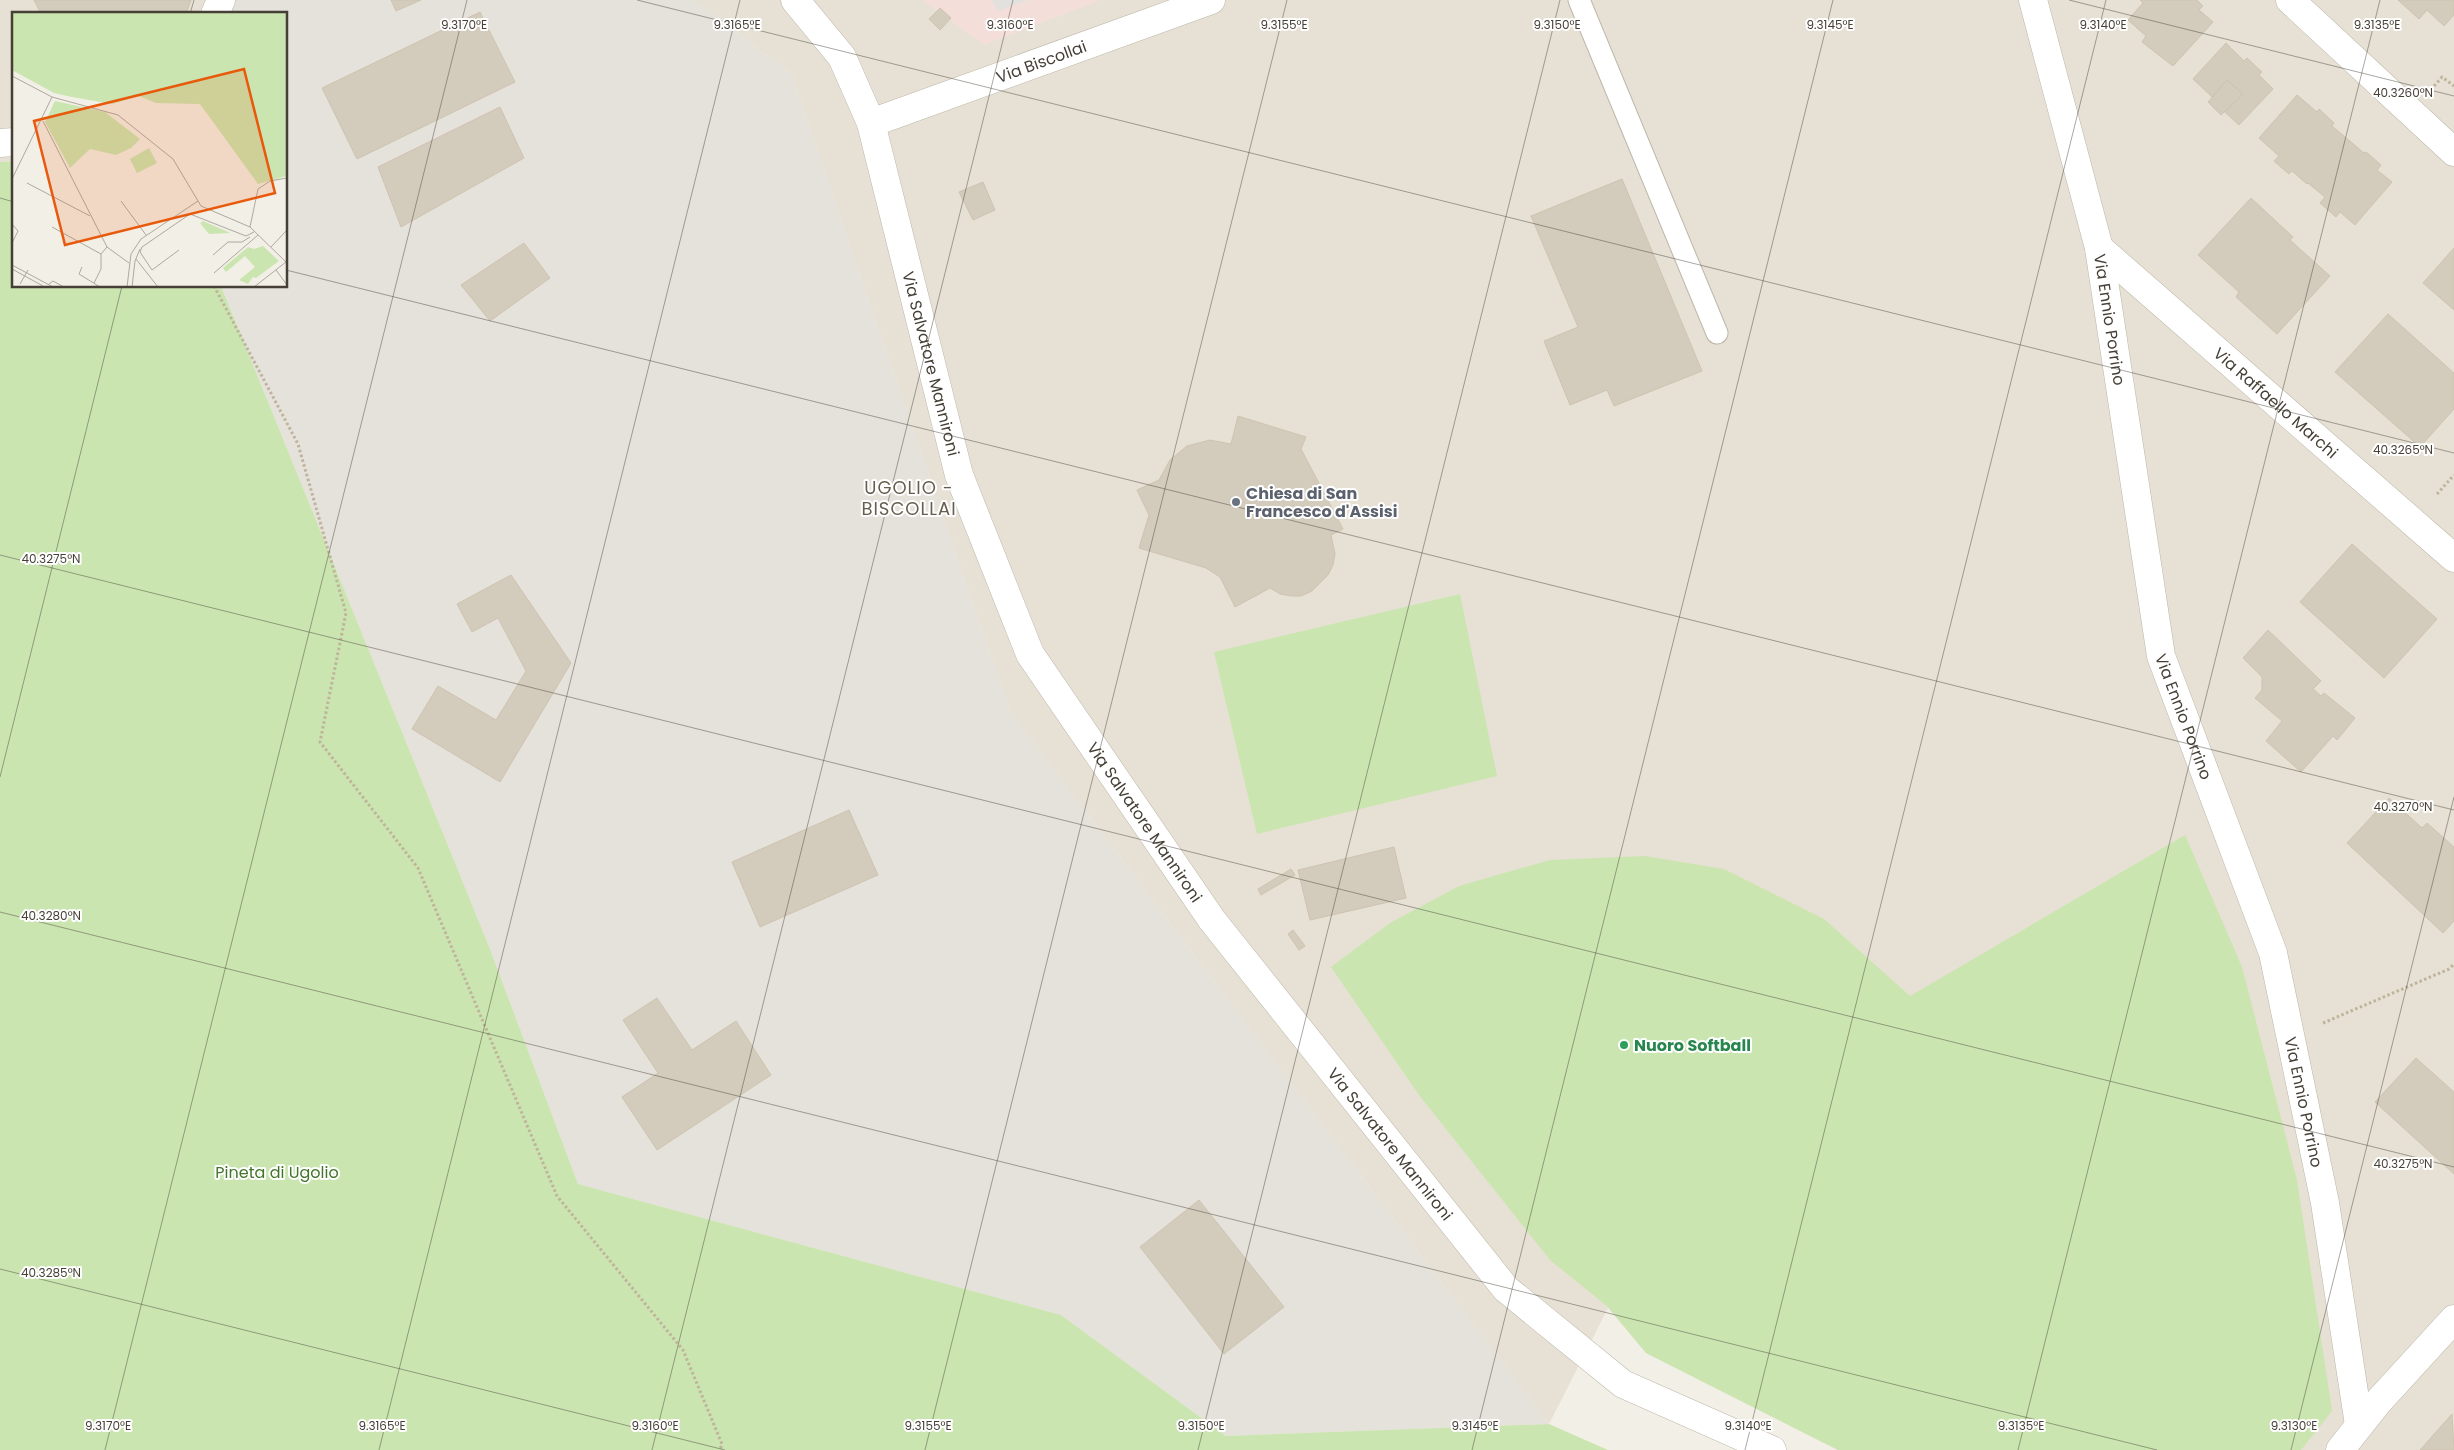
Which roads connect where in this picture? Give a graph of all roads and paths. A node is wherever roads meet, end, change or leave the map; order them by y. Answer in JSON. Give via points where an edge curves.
{"nodes":[{"id":1,"x":221,"y":0,"type":"edge"},
{"id":2,"x":795,"y":0,"type":"edge"},
{"id":3,"x":1212,"y":0,"type":"edge"},
{"id":4,"x":1579,"y":0,"type":"edge"},
{"id":5,"x":2033,"y":0,"type":"edge"},
{"id":6,"x":2290,"y":0,"type":"edge"},
{"id":7,"x":216,"y":12,"type":"edge"},
{"id":8,"x":871,"y":123,"type":"junction"},
{"id":9,"x":2454,"y":152,"type":"edge"},
{"id":10,"x":2099,"y":248,"type":"junction"},
{"id":11,"x":215,"y":288,"type":"edge"},
{"id":12,"x":1717,"y":334,"type":"dead end"},
{"id":13,"x":2454,"y":558,"type":"edge"},
{"id":14,"x":2454,"y":964,"type":"edge"},
{"id":15,"x":2291,"y":1036,"type":"junction"},
{"id":16,"x":2454,"y":1319,"type":"edge"},
{"id":17,"x":2359,"y":1425,"type":"junction"},
{"id":18,"x":720,"y":1450,"type":"edge"},
{"id":19,"x":1772,"y":1450,"type":"edge"},
{"id":20,"x":2340,"y":1450,"type":"edge"}],
"edges":[{"from":1,"to":7,"type":"street"},
{"from":2,"to":8,"type":"street","name":"Via Salvatore Mannironi","via":[[842,57]]},
{"from":3,"to":8,"type":"street","name":"Via Biscollai"},
{"from":4,"to":12,"type":"lane"},
{"from":5,"to":10,"type":"street","name":"Via Ennio Porrino"},
{"from":6,"to":9,"type":"street"},
{"from":8,"to":19,"type":"street","name":"Via Salvatore Mannironi","via":[[960,475],[1030,654],[1212,920],[1506,1289],[1624,1384]]},
{"from":10,"to":13,"type":"street","name":"Via Raffaello Marchi"},
{"from":10,"to":15,"type":"street","name":"Via Ennio Porrino","via":[[2161,656],[2273,953]]},
{"from":11,"to":18,"type":"path","via":[[298,444],[346,613],[320,742],[418,868],[557,1196],[683,1350],[722,1444]]},
{"from":14,"to":15,"type":"path","via":[[2449,970]]},
{"from":15,"to":17,"type":"street","name":"Via Ennio Porrino","via":[[2325,1204]]},
{"from":16,"to":17,"type":"street"},
{"from":17,"to":20,"type":"street"}]}
